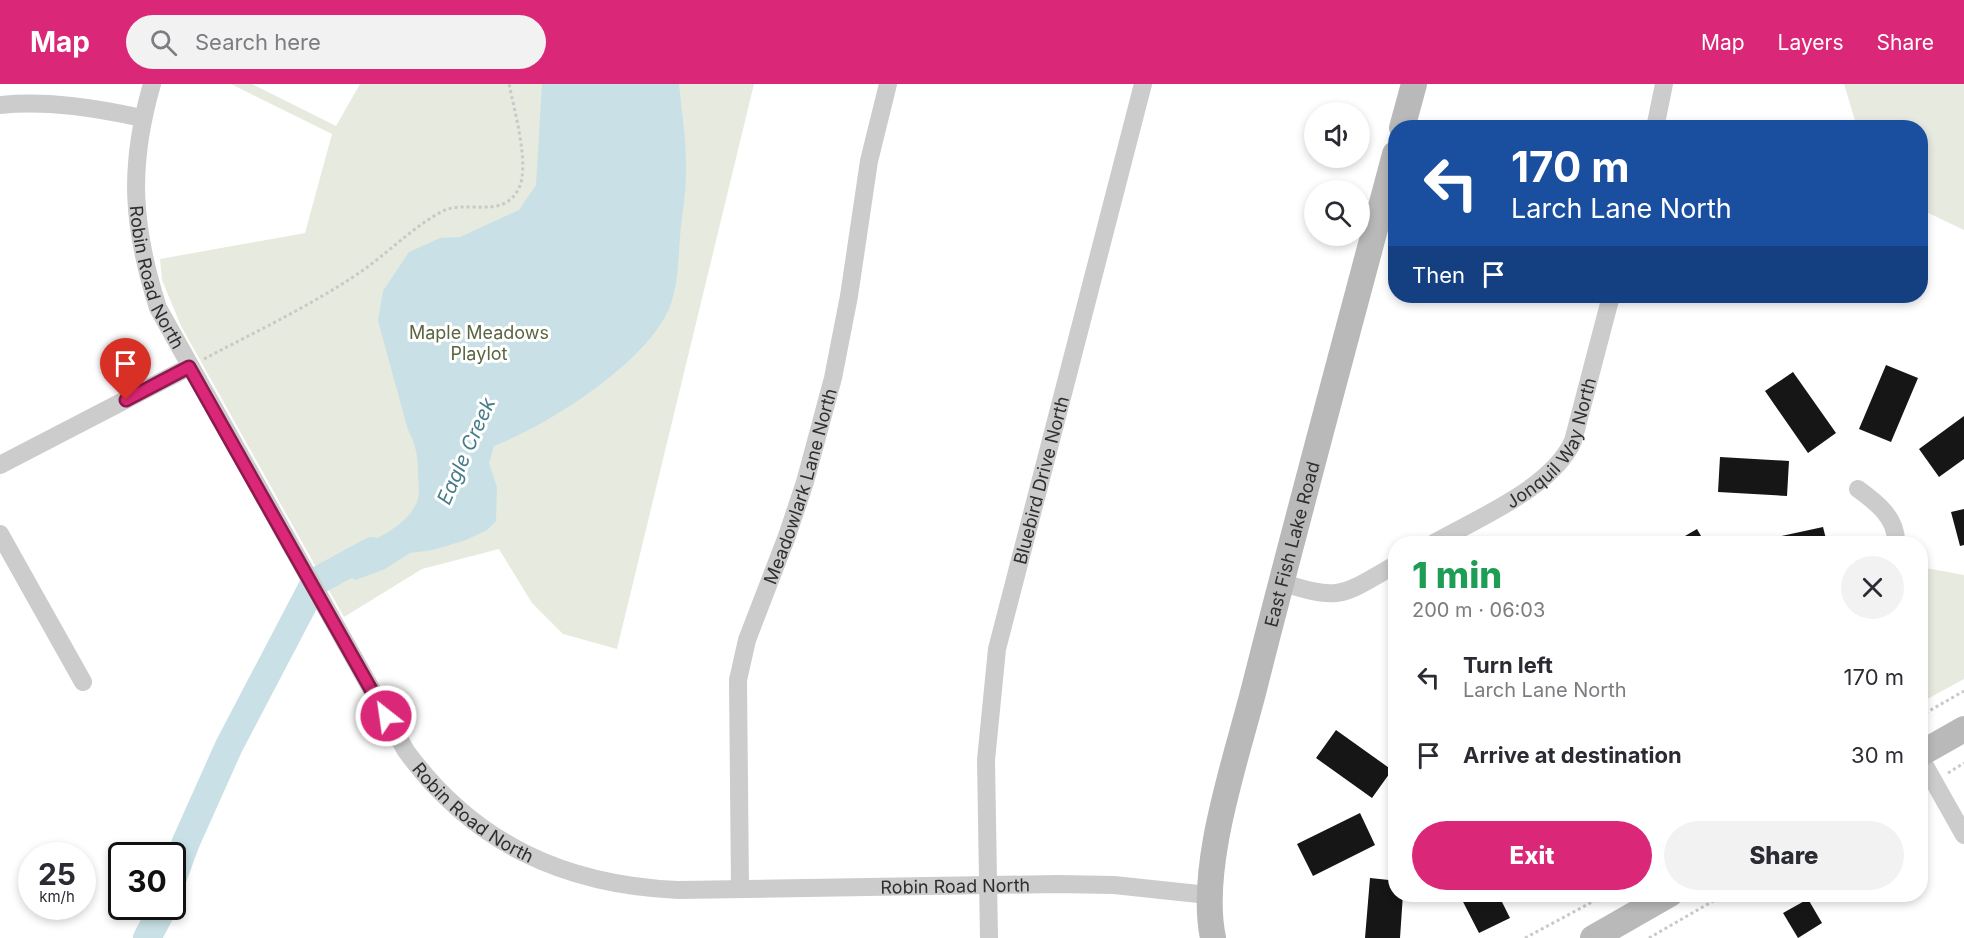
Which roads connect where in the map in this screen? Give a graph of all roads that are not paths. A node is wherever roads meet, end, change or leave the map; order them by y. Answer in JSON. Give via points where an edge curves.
{"nodes":[{"id":1,"x":152,"y":84,"type":"edge"},
{"id":2,"x":888,"y":84,"type":"edge"},
{"id":3,"x":1143,"y":84,"type":"edge"},
{"id":4,"x":1414,"y":84,"type":"edge"},
{"id":5,"x":1664,"y":84,"type":"edge"},
{"id":6,"x":0,"y":105,"type":"edge"},
{"id":7,"x":142,"y":118,"type":"junction"},
{"id":8,"x":1404,"y":120,"type":"edge"},
{"id":9,"x":1657,"y":120,"type":"edge"},
{"id":10,"x":1388,"y":180,"type":"edge"},
{"id":11,"x":1609,"y":303,"type":"edge"},
{"id":12,"x":189,"y":367,"type":"junction"},
{"id":13,"x":0,"y":465,"type":"edge"},
{"id":14,"x":1858,"y":489,"type":"dead end"},
{"id":15,"x":0,"y":534,"type":"edge"},
{"id":16,"x":1446,"y":536,"type":"edge"},
{"id":17,"x":1896,"y":536,"type":"edge"},
{"id":18,"x":1388,"y":569,"type":"edge"},
{"id":19,"x":1281,"y":582,"type":"junction"},
{"id":20,"x":83,"y":682,"type":"dead end"},
{"id":21,"x":1964,"y":729,"type":"edge"},
{"id":22,"x":1928,"y":751,"type":"edge"},
{"id":23,"x":1928,"y":770,"type":"edge"},
{"id":24,"x":1964,"y":835,"type":"edge"},
{"id":25,"x":988,"y":884,"type":"junction"},
{"id":26,"x":740,"y":888,"type":"junction"},
{"id":27,"x":1208,"y":896,"type":"junction"},
{"id":28,"x":1650,"y":902,"type":"edge"},
{"id":29,"x":989,"y":938,"type":"edge"},
{"id":30,"x":1213,"y":938,"type":"edge"},
{"id":31,"x":1593,"y":938,"type":"edge"}],
"edges":[{"from":1,"to":7,"type":"street","name":"Robin Road North"},
{"from":2,"to":26,"type":"street","name":"Meadowlark Lane North","via":[[867,171],[833,378],[805,482],[747,640],[738,680]]},
{"from":3,"to":25,"type":"street","name":"Bluebird Drive North","via":[[997,649],[986,760]]},
{"from":4,"to":8,"type":"street"},
{"from":5,"to":9,"type":"street"},
{"from":6,"to":7,"type":"street","via":[[70,106]]},
{"from":7,"to":12,"type":"street","name":"Robin Road North","via":[[135,175],[136,221],[144,265],[158,308]]},
{"from":10,"to":19,"type":"street","name":"East Fish Lake Road"},
{"from":11,"to":16,"type":"street","name":"Jonquil Way North","via":[[1566,456],[1540,482]]},
{"from":12,"to":13,"type":"street"},
{"from":12,"to":26,"type":"street","name":"Robin Road North","via":[[406,751],[440,791],[472,820],[510,845],[589,879],[633,888]]},
{"from":14,"to":17,"type":"street","via":[[1880,505]]},
{"from":15,"to":20,"type":"street"},
{"from":18,"to":19,"type":"street","via":[[1357,587],[1331,595]]},
{"from":19,"to":27,"type":"street","name":"East Fish Lake Road","via":[[1221,819]]},
{"from":21,"to":22,"type":"street"},
{"from":23,"to":24,"type":"street"},
{"from":25,"to":26,"type":"street","name":"Robin Road North"},
{"from":25,"to":27,"type":"street","name":"Robin Road North","via":[[1114,885]]},
{"from":25,"to":29,"type":"street","name":"Bluebird Drive North"},
{"from":27,"to":30,"type":"street","name":"East Fish Lake Road"},
{"from":28,"to":31,"type":"street"}]}
